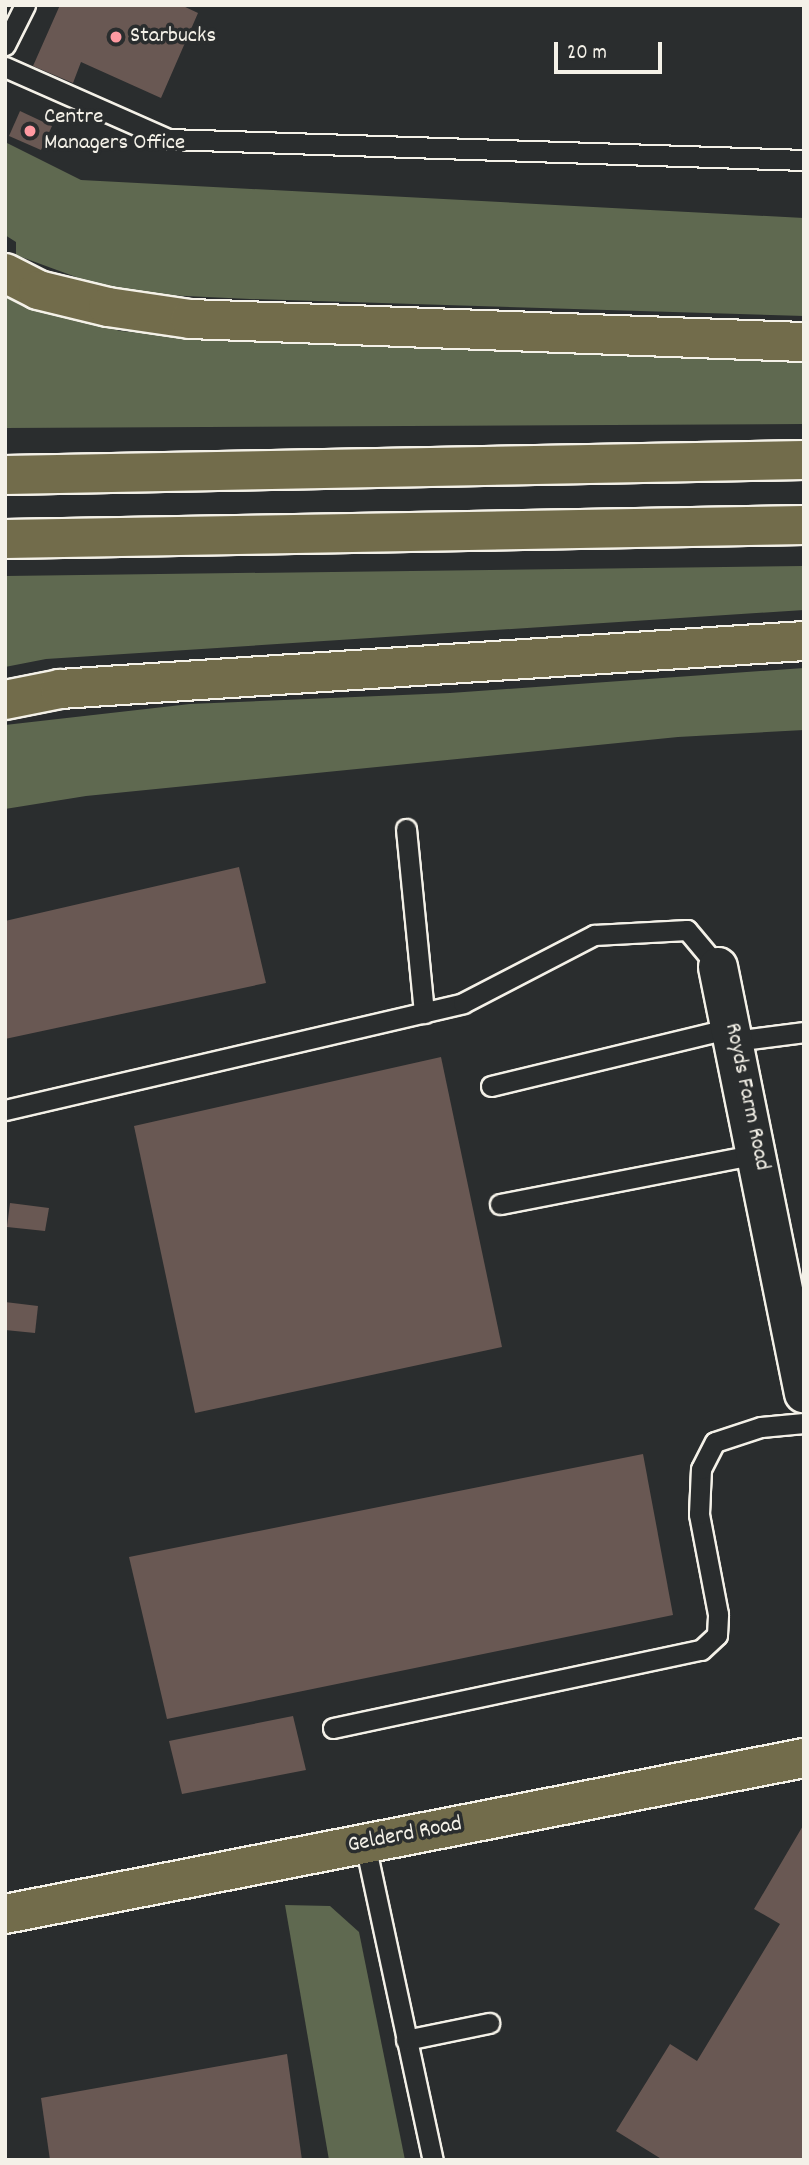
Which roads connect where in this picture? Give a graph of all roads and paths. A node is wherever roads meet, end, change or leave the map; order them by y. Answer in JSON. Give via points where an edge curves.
{"nodes":[{"id":1,"x":25,"y":5,"type":"edge"},
{"id":2,"x":5,"y":45,"type":"edge"},
{"id":3,"x":5,"y":67,"type":"edge"},
{"id":4,"x":804,"y":160,"type":"edge"},
{"id":5,"x":5,"y":273,"type":"edge"},
{"id":6,"x":804,"y":342,"type":"edge"},
{"id":7,"x":804,"y":460,"type":"edge"},
{"id":8,"x":5,"y":475,"type":"edge"},
{"id":9,"x":804,"y":526,"type":"edge"},
{"id":10,"x":5,"y":539,"type":"edge"},
{"id":11,"x":804,"y":641,"type":"edge"},
{"id":12,"x":5,"y":700,"type":"edge"},
{"id":13,"x":406,"y":829,"type":"dead end"},
{"id":14,"x":718,"y":967,"type":"joint"},
{"id":15,"x":424,"y":1013,"type":"junction"},
{"id":16,"x":804,"y":1032,"type":"edge"},
{"id":17,"x":733,"y":1035,"type":"junction"},
{"id":18,"x":491,"y":1086,"type":"dead end"},
{"id":19,"x":5,"y":1110,"type":"edge"},
{"id":20,"x":758,"y":1154,"type":"junction"},
{"id":21,"x":500,"y":1204,"type":"dead end"},
{"id":22,"x":789,"y":1224,"type":"edge"},
{"id":23,"x":804,"y":1393,"type":"edge"},
{"id":24,"x":804,"y":1423,"type":"edge"},
{"id":25,"x":333,"y":1728,"type":"dead end"},
{"id":26,"x":804,"y":1758,"type":"edge"},
{"id":27,"x":365,"y":1844,"type":"junction"},
{"id":28,"x":5,"y":1914,"type":"edge"},
{"id":29,"x":489,"y":2023,"type":"dead end"},
{"id":30,"x":406,"y":2040,"type":"junction"},
{"id":31,"x":433,"y":2160,"type":"edge"}],
"edges":[{"from":1,"to":2,"type":"lane"},
{"from":3,"to":4,"type":"lane","via":[[168,139]]},
{"from":5,"to":6,"type":"main road","via":[[38,290],[108,307],[190,318]]},
{"from":7,"to":8,"type":"main road"},
{"from":9,"to":10,"type":"main road"},
{"from":11,"to":12,"type":"main road","via":[[60,689]]},
{"from":13,"to":15,"type":"lane"},
{"from":14,"to":15,"type":"lane","via":[[687,930],[594,935],[463,1003]]},
{"from":14,"to":17,"type":"street","name":"Royds Farm Road"},
{"from":15,"to":19,"type":"lane"},
{"from":16,"to":17,"type":"lane"},
{"from":17,"to":18,"type":"lane"},
{"from":17,"to":20,"type":"street","name":"Royds Farm Road"},
{"from":20,"to":21,"type":"lane"},
{"from":20,"to":22,"type":"street","name":"Royds Farm Road"},
{"from":22,"to":23,"type":"street","name":"Royds Farm Road"},
{"from":24,"to":25,"type":"lane","via":[[761,1427],[715,1442],[701,1469],[699,1514],[718,1614],[717,1635],[701,1650]]},
{"from":26,"to":27,"type":"main road","name":"Gelderd Road"},
{"from":27,"to":28,"type":"main road","name":"Gelderd Road"},
{"from":27,"to":30,"type":"lane"},
{"from":29,"to":30,"type":"lane"},
{"from":30,"to":31,"type":"lane"}]}
